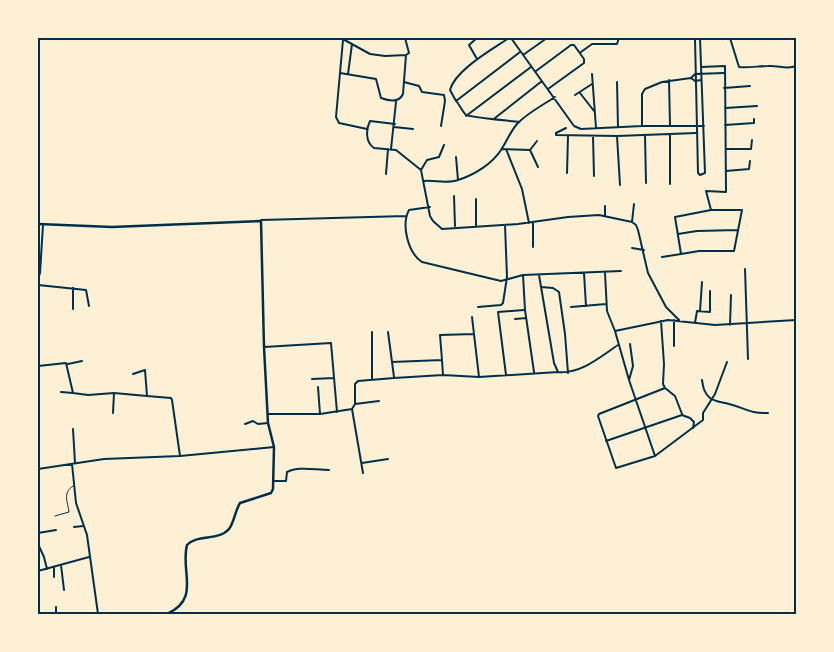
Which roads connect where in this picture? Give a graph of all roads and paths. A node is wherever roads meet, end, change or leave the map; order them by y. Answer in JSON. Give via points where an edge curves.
{"nodes":[{"id":1,"x":341,"y":38,"type":"edge"},
{"id":2,"x":405,"y":38,"type":"edge"},
{"id":3,"x":477,"y":38,"type":"edge"},
{"id":4,"x":510,"y":38,"type":"edge"},
{"id":5,"x":547,"y":38,"type":"edge"},
{"id":6,"x":591,"y":38,"type":"edge"},
{"id":7,"x":619,"y":38,"type":"edge"},
{"id":8,"x":695,"y":38,"type":"edge"},
{"id":9,"x":700,"y":38,"type":"edge"},
{"id":10,"x":730,"y":38,"type":"edge"},
{"id":11,"x":344,"y":40,"type":"junction"},
{"id":12,"x":352,"y":44,"type":"junction"},
{"id":13,"x":592,"y":44,"type":"junction"},
{"id":14,"x":520,"y":52,"type":"junction"},
{"id":15,"x":580,"y":52,"type":"junction"},
{"id":16,"x":406,"y":54,"type":"junction"},
{"id":17,"x":523,"y":55,"type":"junction"},
{"id":18,"x":478,"y":60,"type":"junction"},
{"id":19,"x":531,"y":66,"type":"junction"},
{"id":20,"x":796,"y":66,"type":"edge"},
{"id":21,"x":701,"y":68,"type":"junction"},
{"id":22,"x":535,"y":72,"type":"junction"},
{"id":23,"x":340,"y":73,"type":"junction"},
{"id":24,"x":724,"y":73,"type":"junction"},
{"id":25,"x":348,"y":74,"type":"junction"},
{"id":26,"x":592,"y":74,"type":"dead end"},
{"id":27,"x":695,"y":74,"type":"junction"},
{"id":28,"x":701,"y":74,"type":"junction"},
{"id":29,"x":691,"y":78,"type":"junction"},
{"id":30,"x":669,"y":80,"type":"junction"},
{"id":31,"x":695,"y":80,"type":"junction"},
{"id":32,"x":701,"y":80,"type":"junction"},
{"id":33,"x":542,"y":81,"type":"junction"},
{"id":34,"x":404,"y":82,"type":"junction"},
{"id":35,"x":617,"y":82,"type":"dead end"},
{"id":36,"x":592,"y":84,"type":"junction"},
{"id":37,"x":750,"y":86,"type":"dead end"},
{"id":38,"x":724,"y":88,"type":"junction"},
{"id":39,"x":548,"y":89,"type":"junction"},
{"id":40,"x":580,"y":93,"type":"junction"},
{"id":41,"x":575,"y":95,"type":"dead end"},
{"id":42,"x":555,"y":97,"type":"junction"},
{"id":43,"x":457,"y":100,"type":"junction"},
{"id":44,"x":396,"y":101,"type":"junction"},
{"id":45,"x":757,"y":106,"type":"dead end"},
{"id":46,"x":725,"y":108,"type":"junction"},
{"id":47,"x":594,"y":112,"type":"junction"},
{"id":48,"x":466,"y":116,"type":"junction"},
{"id":49,"x":495,"y":118,"type":"junction"},
{"id":50,"x":754,"y":119,"type":"dead end"},
{"id":51,"x":519,"y":122,"type":"junction"},
{"id":52,"x":395,"y":124,"type":"junction"},
{"id":53,"x":725,"y":125,"type":"junction"},
{"id":54,"x":441,"y":126,"type":"dead end"},
{"id":55,"x":642,"y":126,"type":"junction"},
{"id":56,"x":670,"y":126,"type":"junction"},
{"id":57,"x":696,"y":126,"type":"junction"},
{"id":58,"x":704,"y":126,"type":"junction"},
{"id":59,"x":394,"y":128,"type":"junction"},
{"id":60,"x":566,"y":128,"type":"dead end"},
{"id":61,"x":596,"y":128,"type":"junction"},
{"id":62,"x":618,"y":128,"type":"junction"},
{"id":63,"x":366,"y":129,"type":"junction"},
{"id":64,"x":413,"y":129,"type":"dead end"},
{"id":65,"x":697,"y":133,"type":"junction"},
{"id":66,"x":670,"y":134,"type":"junction"},
{"id":67,"x":645,"y":135,"type":"junction"},
{"id":68,"x":568,"y":136,"type":"junction"},
{"id":69,"x":592,"y":136,"type":"junction"},
{"id":70,"x":617,"y":136,"type":"junction"},
{"id":71,"x":752,"y":140,"type":"dead end"},
{"id":72,"x":537,"y":141,"type":"dead end"},
{"id":73,"x":444,"y":145,"type":"dead end"},
{"id":74,"x":388,"y":149,"type":"junction"},
{"id":75,"x":391,"y":149,"type":"junction"},
{"id":76,"x":502,"y":149,"type":"junction"},
{"id":77,"x":506,"y":149,"type":"junction"},
{"id":78,"x":530,"y":150,"type":"junction"},
{"id":79,"x":726,"y":150,"type":"junction"},
{"id":80,"x":456,"y":157,"type":"dead end"},
{"id":81,"x":750,"y":161,"type":"dead end"},
{"id":82,"x":538,"y":167,"type":"dead end"},
{"id":83,"x":422,"y":170,"type":"junction"},
{"id":84,"x":726,"y":170,"type":"junction"},
{"id":85,"x":567,"y":173,"type":"dead end"},
{"id":86,"x":386,"y":174,"type":"dead end"},
{"id":87,"x":594,"y":176,"type":"dead end"},
{"id":88,"x":458,"y":180,"type":"junction"},
{"id":89,"x":424,"y":181,"type":"junction"},
{"id":90,"x":646,"y":183,"type":"dead end"},
{"id":91,"x":670,"y":184,"type":"dead end"},
{"id":92,"x":620,"y":185,"type":"dead end"},
{"id":93,"x":454,"y":196,"type":"dead end"},
{"id":94,"x":476,"y":199,"type":"dead end"},
{"id":95,"x":634,"y":204,"type":"dead end"},
{"id":96,"x":430,"y":206,"type":"junction"},
{"id":97,"x":605,"y":206,"type":"dead end"},
{"id":98,"x":711,"y":210,"type":"junction"},
{"id":99,"x":406,"y":216,"type":"junction"},
{"id":100,"x":605,"y":216,"type":"junction"},
{"id":101,"x":261,"y":220,"type":"junction"},
{"id":102,"x":533,"y":222,"type":"junction"},
{"id":103,"x":632,"y":222,"type":"junction"},
{"id":104,"x":529,"y":223,"type":"junction"},
{"id":105,"x":38,"y":224,"type":"edge"},
{"id":106,"x":43,"y":225,"type":"junction"},
{"id":107,"x":505,"y":225,"type":"junction"},
{"id":108,"x":476,"y":226,"type":"junction"},
{"id":109,"x":455,"y":228,"type":"junction"},
{"id":110,"x":738,"y":230,"type":"junction"},
{"id":111,"x":678,"y":234,"type":"junction"},
{"id":112,"x":533,"y":247,"type":"dead end"},
{"id":113,"x":632,"y":248,"type":"dead end"},
{"id":114,"x":644,"y":250,"type":"junction"},
{"id":115,"x":681,"y":254,"type":"junction"},
{"id":116,"x":662,"y":258,"type":"dead end"},
{"id":117,"x":746,"y":268,"type":"dead end"},
{"id":118,"x":621,"y":271,"type":"dead end"},
{"id":119,"x":605,"y":272,"type":"junction"},
{"id":120,"x":584,"y":273,"type":"junction"},
{"id":121,"x":523,"y":275,"type":"junction"},
{"id":122,"x":539,"y":275,"type":"junction"},
{"id":123,"x":507,"y":278,"type":"junction"},
{"id":124,"x":38,"y":279,"type":"edge"},
{"id":125,"x":702,"y":282,"type":"dead end"},
{"id":126,"x":38,"y":285,"type":"edge"},
{"id":127,"x":541,"y":287,"type":"junction"},
{"id":128,"x":73,"y":288,"type":"junction"},
{"id":129,"x":710,"y":292,"type":"dead end"},
{"id":130,"x":731,"y":295,"type":"dead end"},
{"id":131,"x":606,"y":304,"type":"junction"},
{"id":132,"x":89,"y":306,"type":"dead end"},
{"id":133,"x":586,"y":306,"type":"junction"},
{"id":134,"x":478,"y":307,"type":"dead end"},
{"id":135,"x":571,"y":307,"type":"dead end"},
{"id":136,"x":73,"y":309,"type":"dead end"},
{"id":137,"x":525,"y":310,"type":"junction"},
{"id":138,"x":700,"y":311,"type":"junction"},
{"id":139,"x":472,"y":317,"type":"dead end"},
{"id":140,"x":515,"y":318,"type":"dead end"},
{"id":141,"x":526,"y":318,"type":"junction"},
{"id":142,"x":674,"y":320,"type":"junction"},
{"id":143,"x":679,"y":320,"type":"junction"},
{"id":144,"x":796,"y":320,"type":"edge"},
{"id":145,"x":661,"y":321,"type":"junction"},
{"id":146,"x":695,"y":323,"type":"junction"},
{"id":147,"x":747,"y":324,"type":"junction"},
{"id":148,"x":730,"y":325,"type":"junction"},
{"id":149,"x":615,"y":331,"type":"junction"},
{"id":150,"x":372,"y":332,"type":"dead end"},
{"id":151,"x":388,"y":332,"type":"dead end"},
{"id":152,"x":474,"y":334,"type":"junction"},
{"id":153,"x":630,"y":344,"type":"dead end"},
{"id":154,"x":618,"y":345,"type":"junction"},
{"id":155,"x":674,"y":346,"type":"dead end"},
{"id":156,"x":264,"y":347,"type":"junction"},
{"id":157,"x":748,"y":359,"type":"dead end"},
{"id":158,"x":82,"y":360,"type":"dead end"},
{"id":159,"x":442,"y":360,"type":"junction"},
{"id":160,"x":392,"y":362,"type":"junction"},
{"id":161,"x":727,"y":362,"type":"dead end"},
{"id":162,"x":68,"y":364,"type":"junction"},
{"id":163,"x":38,"y":366,"type":"edge"},
{"id":164,"x":558,"y":372,"type":"junction"},
{"id":165,"x":568,"y":373,"type":"junction"},
{"id":166,"x":133,"y":374,"type":"dead end"},
{"id":167,"x":534,"y":374,"type":"junction"},
{"id":168,"x":443,"y":375,"type":"junction"},
{"id":169,"x":506,"y":375,"type":"junction"},
{"id":170,"x":478,"y":377,"type":"junction"},
{"id":171,"x":334,"y":378,"type":"junction"},
{"id":172,"x":394,"y":378,"type":"junction"},
{"id":173,"x":312,"y":379,"type":"dead end"},
{"id":174,"x":372,"y":379,"type":"junction"},
{"id":175,"x":629,"y":380,"type":"junction"},
{"id":176,"x":702,"y":380,"type":"dead end"},
{"id":177,"x":318,"y":387,"type":"dead end"},
{"id":178,"x":665,"y":388,"type":"junction"},
{"id":179,"x":61,"y":392,"type":"dead end"},
{"id":180,"x":73,"y":393,"type":"junction"},
{"id":181,"x":114,"y":393,"type":"junction"},
{"id":182,"x":147,"y":396,"type":"junction"},
{"id":183,"x":637,"y":399,"type":"junction"},
{"id":184,"x":712,"y":400,"type":"junction"},
{"id":185,"x":379,"y":401,"type":"dead end"},
{"id":186,"x":355,"y":404,"type":"junction"},
{"id":187,"x":352,"y":409,"type":"junction"},
{"id":188,"x":338,"y":412,"type":"junction"},
{"id":189,"x":112,"y":413,"type":"dead end"},
{"id":190,"x":768,"y":413,"type":"dead end"},
{"id":191,"x":267,"y":414,"type":"junction"},
{"id":192,"x":320,"y":414,"type":"junction"},
{"id":193,"x":682,"y":414,"type":"junction"},
{"id":194,"x":268,"y":423,"type":"junction"},
{"id":195,"x":245,"y":424,"type":"dead end"},
{"id":196,"x":645,"y":427,"type":"junction"},
{"id":197,"x":693,"y":428,"type":"junction"},
{"id":198,"x":73,"y":429,"type":"dead end"},
{"id":199,"x":606,"y":441,"type":"junction"},
{"id":200,"x":274,"y":447,"type":"junction"},
{"id":201,"x":180,"y":456,"type":"junction"},
{"id":202,"x":655,"y":456,"type":"junction"},
{"id":203,"x":388,"y":459,"type":"dead end"},
{"id":204,"x":362,"y":463,"type":"junction"},
{"id":205,"x":74,"y":464,"type":"junction"},
{"id":206,"x":38,"y":469,"type":"edge"},
{"id":207,"x":329,"y":470,"type":"dead end"},
{"id":208,"x":363,"y":473,"type":"dead end"},
{"id":209,"x":274,"y":482,"type":"junction"},
{"id":210,"x":74,"y":486,"type":"junction"},
{"id":211,"x":54,"y":516,"type":"dead end"},
{"id":212,"x":83,"y":526,"type":"junction"},
{"id":213,"x":74,"y":527,"type":"dead end"},
{"id":214,"x":56,"y":530,"type":"dead end"},
{"id":215,"x":38,"y":533,"type":"edge"},
{"id":216,"x":38,"y":544,"type":"edge"},
{"id":217,"x":88,"y":557,"type":"junction"},
{"id":218,"x":61,"y":565,"type":"junction"},
{"id":219,"x":54,"y":568,"type":"junction"},
{"id":220,"x":47,"y":569,"type":"junction"},
{"id":221,"x":38,"y":571,"type":"edge"},
{"id":222,"x":54,"y":576,"type":"dead end"},
{"id":223,"x":64,"y":590,"type":"dead end"},
{"id":224,"x":56,"y":607,"type":"dead end"},
{"id":225,"x":56,"y":614,"type":"edge"},
{"id":226,"x":97,"y":614,"type":"edge"},
{"id":227,"x":167,"y":614,"type":"edge"}],
"edges":[{"from":1,"to":11,"type":"street"},
{"from":2,"to":16,"type":"street","via":[[409,52]]},
{"from":3,"to":18,"type":"street","via":[[469,45]]},
{"from":4,"to":14,"type":"street"},
{"from":4,"to":18,"type":"street"},
{"from":5,"to":17,"type":"street"},
{"from":6,"to":13,"type":"street"},
{"from":7,"to":13,"type":"street","via":[[615,44]]},
{"from":8,"to":27,"type":"street"},
{"from":9,"to":21,"type":"street"},
{"from":10,"to":20,"type":"street","via":[[741,68]]},
{"from":11,"to":12,"type":"street"},
{"from":11,"to":23,"type":"street"},
{"from":12,"to":16,"type":"street","via":[[373,55]]},
{"from":12,"to":25,"type":"street"},
{"from":13,"to":15,"type":"street"},
{"from":14,"to":17,"type":"street"},
{"from":14,"to":43,"type":"street"},
{"from":15,"to":22,"type":"street","via":[[571,45]]},
{"from":15,"to":39,"type":"street","via":[[584,63]]},
{"from":16,"to":34,"type":"street"},
{"from":17,"to":19,"type":"street"},
{"from":18,"to":43,"type":"street","via":[[454,80],[450,90]]},
{"from":19,"to":22,"type":"street"},
{"from":19,"to":48,"type":"street"},
{"from":21,"to":24,"type":"street","via":[[724,66]]},
{"from":21,"to":28,"type":"street"},
{"from":22,"to":33,"type":"street"},
{"from":23,"to":25,"type":"street"},
{"from":23,"to":63,"type":"street","via":[[337,120]]},
{"from":24,"to":28,"type":"street"},
{"from":24,"to":38,"type":"street"},
{"from":25,"to":44,"type":"street","via":[[376,79],[382,98]]},
{"from":26,"to":36,"type":"street"},
{"from":27,"to":28,"type":"street"},
{"from":27,"to":29,"type":"street"},
{"from":27,"to":31,"type":"street"},
{"from":28,"to":32,"type":"street"},
{"from":29,"to":30,"type":"street"},
{"from":29,"to":31,"type":"street"},
{"from":30,"to":55,"type":"street","via":[[644,90]]},
{"from":30,"to":56,"type":"street"},
{"from":31,"to":32,"type":"street"},
{"from":31,"to":57,"type":"street"},
{"from":32,"to":58,"type":"street"},
{"from":33,"to":39,"type":"street"},
{"from":33,"to":49,"type":"street"},
{"from":34,"to":44,"type":"street","via":[[403,94]]},
{"from":34,"to":54,"type":"street","via":[[420,86],[422,92],[444,95]]},
{"from":35,"to":62,"type":"street"},
{"from":36,"to":40,"type":"street"},
{"from":36,"to":47,"type":"street"},
{"from":37,"to":38,"type":"street"},
{"from":38,"to":46,"type":"street"},
{"from":39,"to":42,"type":"street"},
{"from":40,"to":41,"type":"street"},
{"from":40,"to":47,"type":"street"},
{"from":42,"to":51,"type":"street"},
{"from":42,"to":61,"type":"street","via":[[574,126]]},
{"from":43,"to":48,"type":"street"},
{"from":44,"to":52,"type":"street"},
{"from":45,"to":46,"type":"street"},
{"from":46,"to":53,"type":"street"},
{"from":47,"to":61,"type":"street"},
{"from":48,"to":49,"type":"street"},
{"from":49,"to":51,"type":"street"},
{"from":50,"to":53,"type":"street","via":[[754,123]]},
{"from":51,"to":76,"type":"street","via":[[508,134]]},
{"from":52,"to":59,"type":"street"},
{"from":52,"to":63,"type":"street","via":[[370,120]]},
{"from":53,"to":79,"type":"street"},
{"from":55,"to":56,"type":"street"},
{"from":55,"to":62,"type":"street"},
{"from":56,"to":57,"type":"street"},
{"from":57,"to":58,"type":"street"},
{"from":57,"to":65,"type":"street"},
{"from":58,"to":65,"type":"street","via":[[705,174],[698,173]]},
{"from":59,"to":64,"type":"street"},
{"from":59,"to":75,"type":"street"},
{"from":60,"to":68,"type":"street","via":[[556,134]]},
{"from":61,"to":62,"type":"street"},
{"from":63,"to":74,"type":"street","via":[[371,146]]},
{"from":65,"to":66,"type":"street"},
{"from":66,"to":67,"type":"street"},
{"from":66,"to":91,"type":"street"},
{"from":67,"to":70,"type":"street"},
{"from":67,"to":90,"type":"street"},
{"from":68,"to":69,"type":"street"},
{"from":68,"to":85,"type":"street"},
{"from":69,"to":70,"type":"street"},
{"from":69,"to":87,"type":"street"},
{"from":70,"to":92,"type":"street"},
{"from":71,"to":79,"type":"street","via":[[751,149]]},
{"from":72,"to":78,"type":"street"},
{"from":73,"to":83,"type":"street","via":[[438,159],[427,160]]},
{"from":74,"to":75,"type":"street"},
{"from":74,"to":86,"type":"street"},
{"from":75,"to":83,"type":"street"},
{"from":76,"to":77,"type":"street"},
{"from":76,"to":88,"type":"street","via":[[491,162]]},
{"from":77,"to":78,"type":"street"},
{"from":77,"to":104,"type":"street","via":[[522,189]]},
{"from":78,"to":82,"type":"street"},
{"from":79,"to":84,"type":"street"},
{"from":80,"to":88,"type":"street"},
{"from":81,"to":84,"type":"street","via":[[749,169]]},
{"from":83,"to":89,"type":"street"},
{"from":84,"to":98,"type":"street","via":[[726,192],[706,191]]},
{"from":88,"to":89,"type":"street"},
{"from":89,"to":96,"type":"street"},
{"from":93,"to":109,"type":"street"},
{"from":94,"to":108,"type":"street"},
{"from":95,"to":103,"type":"street"},
{"from":96,"to":99,"type":"street","via":[[409,210]]},
{"from":96,"to":109,"type":"street","via":[[431,219],[439,228]]},
{"from":97,"to":100,"type":"street"},
{"from":98,"to":110,"type":"street","via":[[742,210]]},
{"from":98,"to":111,"type":"street","via":[[675,217]]},
{"from":99,"to":101,"type":"street"},
{"from":99,"to":123,"type":"street","via":[[413,254],[419,260],[498,280]]},
{"from":100,"to":102,"type":"street"},
{"from":100,"to":103,"type":"street"},
{"from":101,"to":106,"type":"street","via":[[112,226]]},
{"from":101,"to":156,"type":"street"},
{"from":102,"to":104,"type":"street"},
{"from":102,"to":112,"type":"street"},
{"from":103,"to":114,"type":"street","via":[[636,224]]},
{"from":104,"to":107,"type":"street"},
{"from":105,"to":106,"type":"street"},
{"from":106,"to":124,"type":"street"},
{"from":107,"to":108,"type":"street"},
{"from":107,"to":123,"type":"street"},
{"from":108,"to":109,"type":"street"},
{"from":110,"to":111,"type":"street"},
{"from":110,"to":115,"type":"street","via":[[734,251]]},
{"from":111,"to":115,"type":"street"},
{"from":113,"to":114,"type":"street"},
{"from":114,"to":143,"type":"street","via":[[648,273],[666,307]]},
{"from":115,"to":116,"type":"street"},
{"from":117,"to":147,"type":"street"},
{"from":118,"to":119,"type":"street"},
{"from":119,"to":120,"type":"street"},
{"from":119,"to":131,"type":"street"},
{"from":120,"to":122,"type":"street"},
{"from":120,"to":133,"type":"street"},
{"from":121,"to":122,"type":"street"},
{"from":121,"to":123,"type":"street"},
{"from":121,"to":137,"type":"street"},
{"from":122,"to":127,"type":"street"},
{"from":123,"to":134,"type":"street","via":[[502,305]]},
{"from":125,"to":138,"type":"street"},
{"from":126,"to":128,"type":"street"},
{"from":127,"to":164,"type":"street"},
{"from":127,"to":165,"type":"street","via":[[559,292]]},
{"from":128,"to":132,"type":"street","via":[[86,290]]},
{"from":128,"to":136,"type":"street"},
{"from":129,"to":138,"type":"street","via":[[710,313]]},
{"from":130,"to":148,"type":"street"},
{"from":131,"to":133,"type":"street"},
{"from":131,"to":149,"type":"street"},
{"from":133,"to":135,"type":"street"},
{"from":137,"to":141,"type":"street"},
{"from":137,"to":169,"type":"street","via":[[498,312]]},
{"from":138,"to":146,"type":"street","via":[[696,313]]},
{"from":139,"to":152,"type":"street"},
{"from":140,"to":141,"type":"street"},
{"from":141,"to":167,"type":"street"},
{"from":142,"to":143,"type":"street"},
{"from":142,"to":145,"type":"street"},
{"from":142,"to":155,"type":"street"},
{"from":143,"to":146,"type":"street"},
{"from":144,"to":147,"type":"street"},
{"from":145,"to":149,"type":"street"},
{"from":145,"to":178,"type":"street"},
{"from":146,"to":148,"type":"street"},
{"from":147,"to":148,"type":"street"},
{"from":147,"to":157,"type":"street"},
{"from":149,"to":154,"type":"street"},
{"from":150,"to":174,"type":"street"},
{"from":151,"to":160,"type":"street"},
{"from":152,"to":159,"type":"street","via":[[440,335]]},
{"from":152,"to":170,"type":"street"},
{"from":153,"to":175,"type":"street","via":[[633,366]]},
{"from":154,"to":165,"type":"street","via":[[585,368]]},
{"from":154,"to":175,"type":"street"},
{"from":156,"to":171,"type":"street","via":[[331,343]]},
{"from":156,"to":191,"type":"street"},
{"from":158,"to":162,"type":"street"},
{"from":159,"to":160,"type":"street"},
{"from":159,"to":168,"type":"street"},
{"from":160,"to":172,"type":"street"},
{"from":161,"to":184,"type":"street"},
{"from":162,"to":163,"type":"street"},
{"from":162,"to":180,"type":"street"},
{"from":164,"to":165,"type":"street"},
{"from":164,"to":167,"type":"street"},
{"from":166,"to":182,"type":"street","via":[[145,370]]},
{"from":167,"to":169,"type":"street"},
{"from":168,"to":170,"type":"street"},
{"from":168,"to":172,"type":"street"},
{"from":169,"to":170,"type":"street"},
{"from":171,"to":173,"type":"street"},
{"from":171,"to":188,"type":"street"},
{"from":172,"to":174,"type":"street"},
{"from":174,"to":186,"type":"street","via":[[355,384]]},
{"from":175,"to":183,"type":"street"},
{"from":176,"to":184,"type":"street","via":[[706,394]]},
{"from":177,"to":192,"type":"street"},
{"from":178,"to":183,"type":"street"},
{"from":178,"to":193,"type":"street","via":[[674,396]]},
{"from":179,"to":180,"type":"street"},
{"from":180,"to":181,"type":"street"},
{"from":181,"to":182,"type":"street"},
{"from":181,"to":189,"type":"street"},
{"from":182,"to":201,"type":"street","via":[[171,398]]},
{"from":183,"to":196,"type":"street"},
{"from":183,"to":199,"type":"street","via":[[599,414]]},
{"from":184,"to":190,"type":"street","via":[[743,410]]},
{"from":184,"to":197,"type":"street","via":[[703,413],[703,420]]},
{"from":185,"to":186,"type":"street"},
{"from":186,"to":187,"type":"street"},
{"from":187,"to":188,"type":"street"},
{"from":187,"to":204,"type":"street"},
{"from":188,"to":192,"type":"street"},
{"from":191,"to":192,"type":"street"},
{"from":191,"to":194,"type":"street"},
{"from":193,"to":196,"type":"street"},
{"from":193,"to":197,"type":"street","via":[[694,422]]},
{"from":194,"to":195,"type":"street","via":[[253,421]]},
{"from":194,"to":200,"type":"street"},
{"from":196,"to":199,"type":"street"},
{"from":196,"to":202,"type":"street"},
{"from":197,"to":202,"type":"street"},
{"from":198,"to":205,"type":"street"},
{"from":199,"to":202,"type":"street","via":[[616,468]]},
{"from":200,"to":201,"type":"street"},
{"from":200,"to":209,"type":"street"},
{"from":201,"to":205,"type":"street","via":[[104,459]]},
{"from":203,"to":204,"type":"street"},
{"from":204,"to":208,"type":"street"},
{"from":205,"to":206,"type":"street"},
{"from":205,"to":210,"type":"street"},
{"from":207,"to":209,"type":"street","via":[[288,470],[286,481]]},
{"from":209,"to":227,"type":"street","via":[[271,493],[240,503],[225,532],[187,545],[186,598],[180,607]]},
{"from":210,"to":211,"type":"lane","via":[[66,493],[69,512]]},
{"from":210,"to":212,"type":"street"},
{"from":212,"to":213,"type":"street"},
{"from":212,"to":217,"type":"street","via":[[87,535]]},
{"from":214,"to":215,"type":"street"},
{"from":216,"to":220,"type":"street"},
{"from":217,"to":218,"type":"street"},
{"from":217,"to":226,"type":"street"},
{"from":218,"to":219,"type":"street"},
{"from":218,"to":223,"type":"street"},
{"from":219,"to":220,"type":"street"},
{"from":219,"to":222,"type":"street"},
{"from":220,"to":221,"type":"street"},
{"from":224,"to":225,"type":"street"}]}
